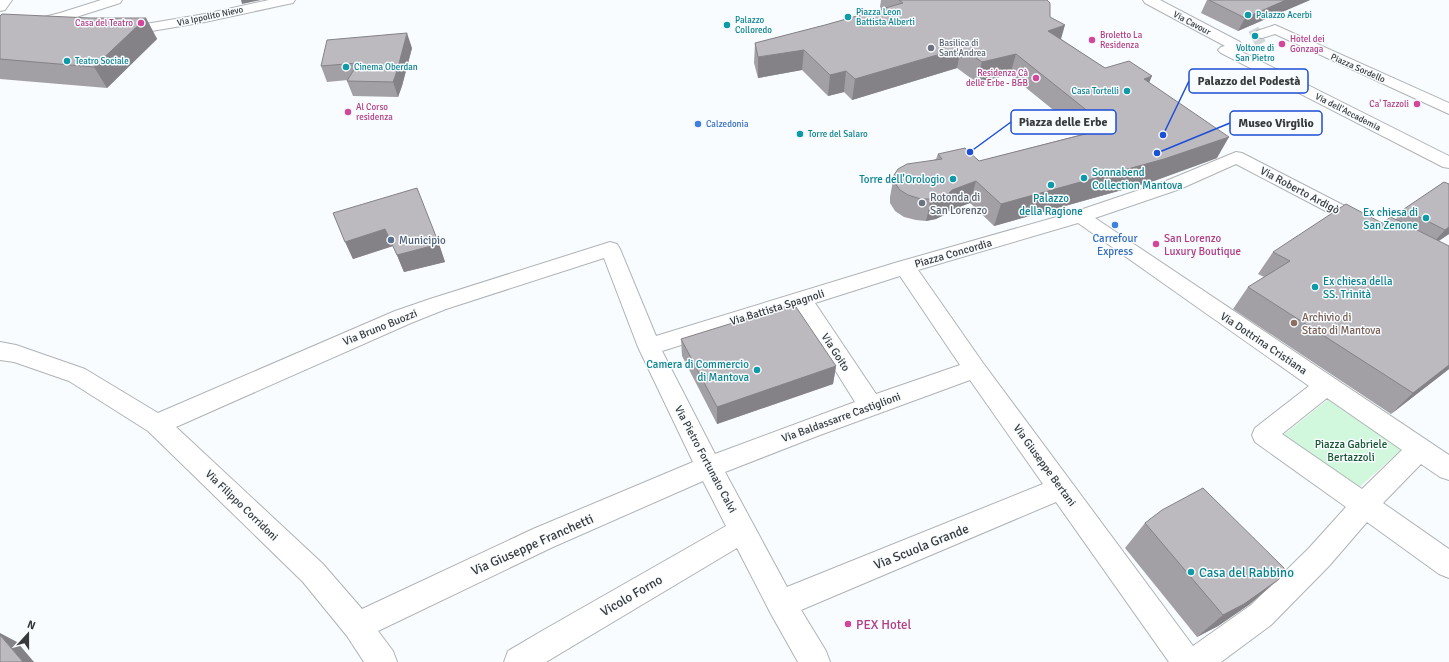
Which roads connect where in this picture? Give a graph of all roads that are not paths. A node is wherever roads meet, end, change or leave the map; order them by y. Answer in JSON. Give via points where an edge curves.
{"nodes":[{"id":1,"x":5,"y":0,"type":"edge"},
{"id":2,"x":115,"y":0,"type":"edge"},
{"id":3,"x":288,"y":0,"type":"edge"},
{"id":4,"x":1150,"y":0,"type":"edge"},
{"id":5,"x":0,"y":7,"type":"edge"},
{"id":6,"x":120,"y":22,"type":"edge"},
{"id":7,"x":17,"y":29,"type":"junction"},
{"id":8,"x":58,"y":31,"type":"edge"},
{"id":9,"x":0,"y":32,"type":"edge"},
{"id":10,"x":132,"y":32,"type":"junction"},
{"id":11,"x":1268,"y":32,"type":"dead end"},
{"id":12,"x":110,"y":33,"type":"edge"},
{"id":13,"x":1236,"y":45,"type":"joint"},
{"id":14,"x":1449,"y":109,"type":"edge"},
{"id":15,"x":1236,"y":157,"type":"joint"},
{"id":16,"x":1449,"y":163,"type":"edge"},
{"id":17,"x":1081,"y":216,"type":"junction"},
{"id":18,"x":1380,"y":232,"type":"edge"},
{"id":19,"x":610,"y":249,"type":"joint"},
{"id":20,"x":905,"y":267,"type":"junction"},
{"id":21,"x":802,"y":299,"type":"junction"},
{"id":22,"x":649,"y":347,"type":"junction"},
{"id":23,"x":0,"y":351,"type":"edge"},
{"id":24,"x":975,"y":369,"type":"junction"},
{"id":25,"x":1326,"y":386,"type":"junction"},
{"id":26,"x":870,"y":405,"type":"junction"},
{"id":27,"x":157,"y":424,"type":"junction"},
{"id":28,"x":1419,"y":448,"type":"junction"},
{"id":29,"x":709,"y":467,"type":"junction"},
{"id":30,"x":1449,"y":469,"type":"edge"},
{"id":31,"x":1061,"y":488,"type":"junction"},
{"id":32,"x":1364,"y":505,"type":"junction"},
{"id":33,"x":743,"y":530,"type":"junction"},
{"id":34,"x":1449,"y":565,"type":"edge"},
{"id":35,"x":781,"y":604,"type":"junction"},
{"id":36,"x":357,"y":626,"type":"junction"},
{"id":37,"x":382,"y":662,"type":"edge"},
{"id":38,"x":519,"y":662,"type":"edge"},
{"id":39,"x":815,"y":662,"type":"edge"},
{"id":40,"x":1187,"y":662,"type":"edge"},
{"id":41,"x":1196,"y":662,"type":"edge"}],
"edges":[{"from":1,"to":5,"type":"street"},
{"from":2,"to":7,"type":"street"},
{"from":3,"to":10,"type":"street","name":"Via Ippolito Nievo"},
{"from":4,"to":13,"type":"street","name":"Via Cavour"},
{"from":6,"to":10,"type":"street"},
{"from":7,"to":8,"type":"street"},
{"from":7,"to":9,"type":"street"},
{"from":10,"to":12,"type":"street","name":"Via Ippolito Nievo"},
{"from":11,"to":14,"type":"street","name":"Piazza Sordello","via":[[1398,85]]},
{"from":13,"to":16,"type":"street","name":"Via dell'Accademia"},
{"from":15,"to":17,"type":"street","name":"Piazza Concordia","via":[[1173,185]]},
{"from":15,"to":18,"type":"street","name":"Via Roberto Ardigò"},
{"from":17,"to":20,"type":"street","name":"Piazza Concordia"},
{"from":17,"to":25,"type":"street","name":"Via Dottrina Cristiana"},
{"from":19,"to":22,"type":"street","name":"Via Pietro Fortunato Calvi"},
{"from":19,"to":27,"type":"street","name":"Via Bruno Buozzi","via":[[403,317]]},
{"from":20,"to":21,"type":"street","name":"Via Battista Spagnoli"},
{"from":20,"to":24,"type":"street","name":"Via Giuseppe Bertani"},
{"from":21,"to":22,"type":"street","name":"Via Battista Spagnoli"},
{"from":21,"to":26,"type":"street","name":"Via Goito"},
{"from":22,"to":29,"type":"street","name":"Via Pietro Fortunato Calvi"},
{"from":23,"to":27,"type":"street","name":"Via Filippo Corridoni","via":[[77,375]]},
{"from":24,"to":26,"type":"street","name":"Via Baldassarre Castiglioni"},
{"from":24,"to":31,"type":"street","name":"Via Giuseppe Bertani"},
{"from":25,"to":28,"type":"street","name":"Via Dottrina Cristiana"},
{"from":25,"to":32,"type":"street","via":[[1264,435]]},
{"from":26,"to":29,"type":"street","name":"Via Baldassarre Castiglioni"},
{"from":27,"to":36,"type":"street","name":"Via Filippo Corridoni","via":[[312,573]]},
{"from":28,"to":30,"type":"street","name":"Via Dottrina Cristiana"},
{"from":28,"to":32,"type":"street"},
{"from":29,"to":33,"type":"street","name":"Via Pietro Fortunato Calvi"},
{"from":29,"to":36,"type":"street","name":"Via Giuseppe Franchetti","via":[[544,538]]},
{"from":31,"to":35,"type":"street","name":"Via Scuola Grande"},
{"from":31,"to":40,"type":"street","name":"Via Giuseppe Bertani"},
{"from":32,"to":34,"type":"street"},
{"from":32,"to":41,"type":"street","via":[[1324,551],[1261,615]]},
{"from":33,"to":35,"type":"street","name":"Via Pietro Fortunato Calvi"},
{"from":33,"to":38,"type":"street","name":"Vicolo Forno"},
{"from":35,"to":39,"type":"street","name":"Via Pietro Fortunato Calvi"},
{"from":36,"to":37,"type":"street","name":"Via Filippo Corridoni"}]}
